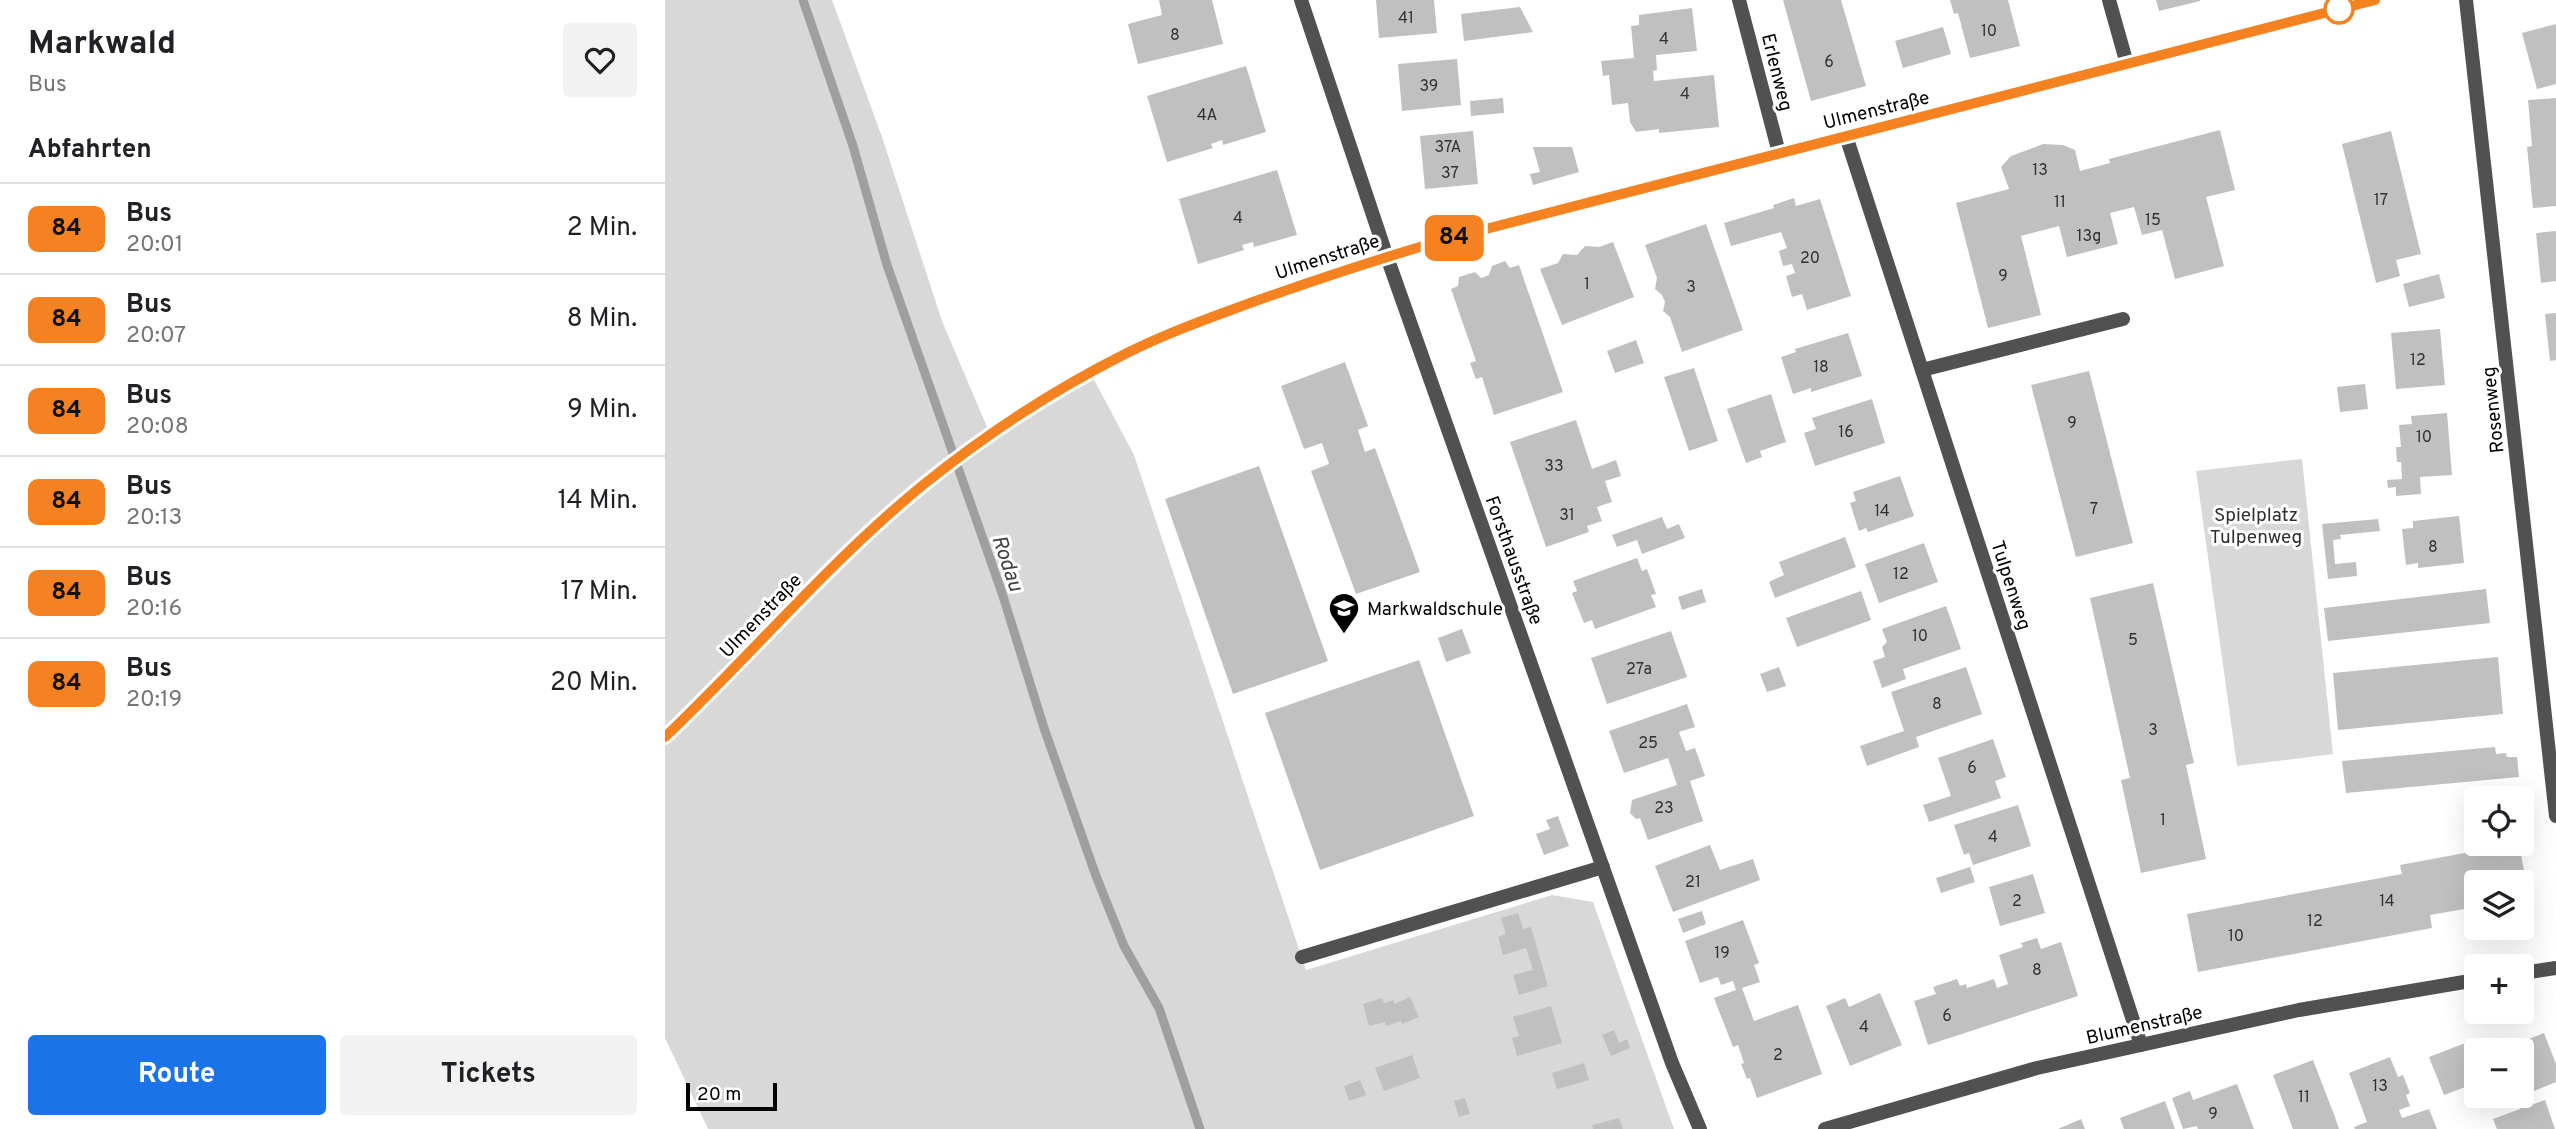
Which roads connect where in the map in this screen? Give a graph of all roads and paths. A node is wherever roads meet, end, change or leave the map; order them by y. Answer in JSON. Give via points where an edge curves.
{"nodes":[{"id":1,"x":1301,"y":0,"type":"edge"},
{"id":2,"x":1739,"y":0,"type":"edge"},
{"id":3,"x":2109,"y":0,"type":"edge"},
{"id":4,"x":2375,"y":0,"type":"edge"},
{"id":5,"x":2466,"y":0,"type":"edge"},
{"id":6,"x":2127,"y":64,"type":"junction"},
{"id":7,"x":1846,"y":136,"type":"junction"},
{"id":8,"x":1779,"y":153,"type":"junction"},
{"id":9,"x":1387,"y":257,"type":"junction"},
{"id":10,"x":2123,"y":319,"type":"dead end"},
{"id":11,"x":1922,"y":370,"type":"junction"},
{"id":12,"x":665,"y":737,"type":"edge"},
{"id":13,"x":2556,"y":816,"type":"edge"},
{"id":14,"x":1603,"y":867,"type":"junction"},
{"id":15,"x":1302,"y":957,"type":"dead end"},
{"id":16,"x":2556,"y":968,"type":"edge"},
{"id":17,"x":2534,"y":971,"type":"edge"},
{"id":18,"x":2464,"y":981,"type":"edge"},
{"id":19,"x":2141,"y":1045,"type":"junction"},
{"id":20,"x":1700,"y":1129,"type":"edge"},
{"id":21,"x":1825,"y":1129,"type":"edge"}],
"edges":[{"from":1,"to":9,"type":"street","name":"Forsthausstraße"},
{"from":2,"to":8,"type":"street","name":"Erlenweg"},
{"from":3,"to":6,"type":"street"},
{"from":4,"to":6,"type":"street","name":"Ulmenstraße"},
{"from":5,"to":13,"type":"street","name":"Rosenweg"},
{"from":6,"to":7,"type":"street","name":"Ulmenstraße"},
{"from":7,"to":8,"type":"street","name":"Ulmenstraße"},
{"from":7,"to":11,"type":"street","name":"Tulpenweg"},
{"from":8,"to":9,"type":"street","name":"Ulmenstraße"},
{"from":9,"to":12,"type":"street","name":"Ulmenstraße","via":[[1153,341],[1090,373],[990,435],[923,485],[854,548]]},
{"from":9,"to":14,"type":"street","name":"Forsthausstraße"},
{"from":10,"to":11,"type":"street"},
{"from":11,"to":19,"type":"street","name":"Tulpenweg"},
{"from":14,"to":15,"type":"street"},
{"from":14,"to":20,"type":"street","name":"Forsthausstraße"},
{"from":16,"to":17,"type":"street"},
{"from":18,"to":19,"type":"street","name":"Blumenstraße","via":[[2299,1010]]},
{"from":19,"to":21,"type":"street","name":"Blumenstraße","via":[[2037,1068]]}]}
